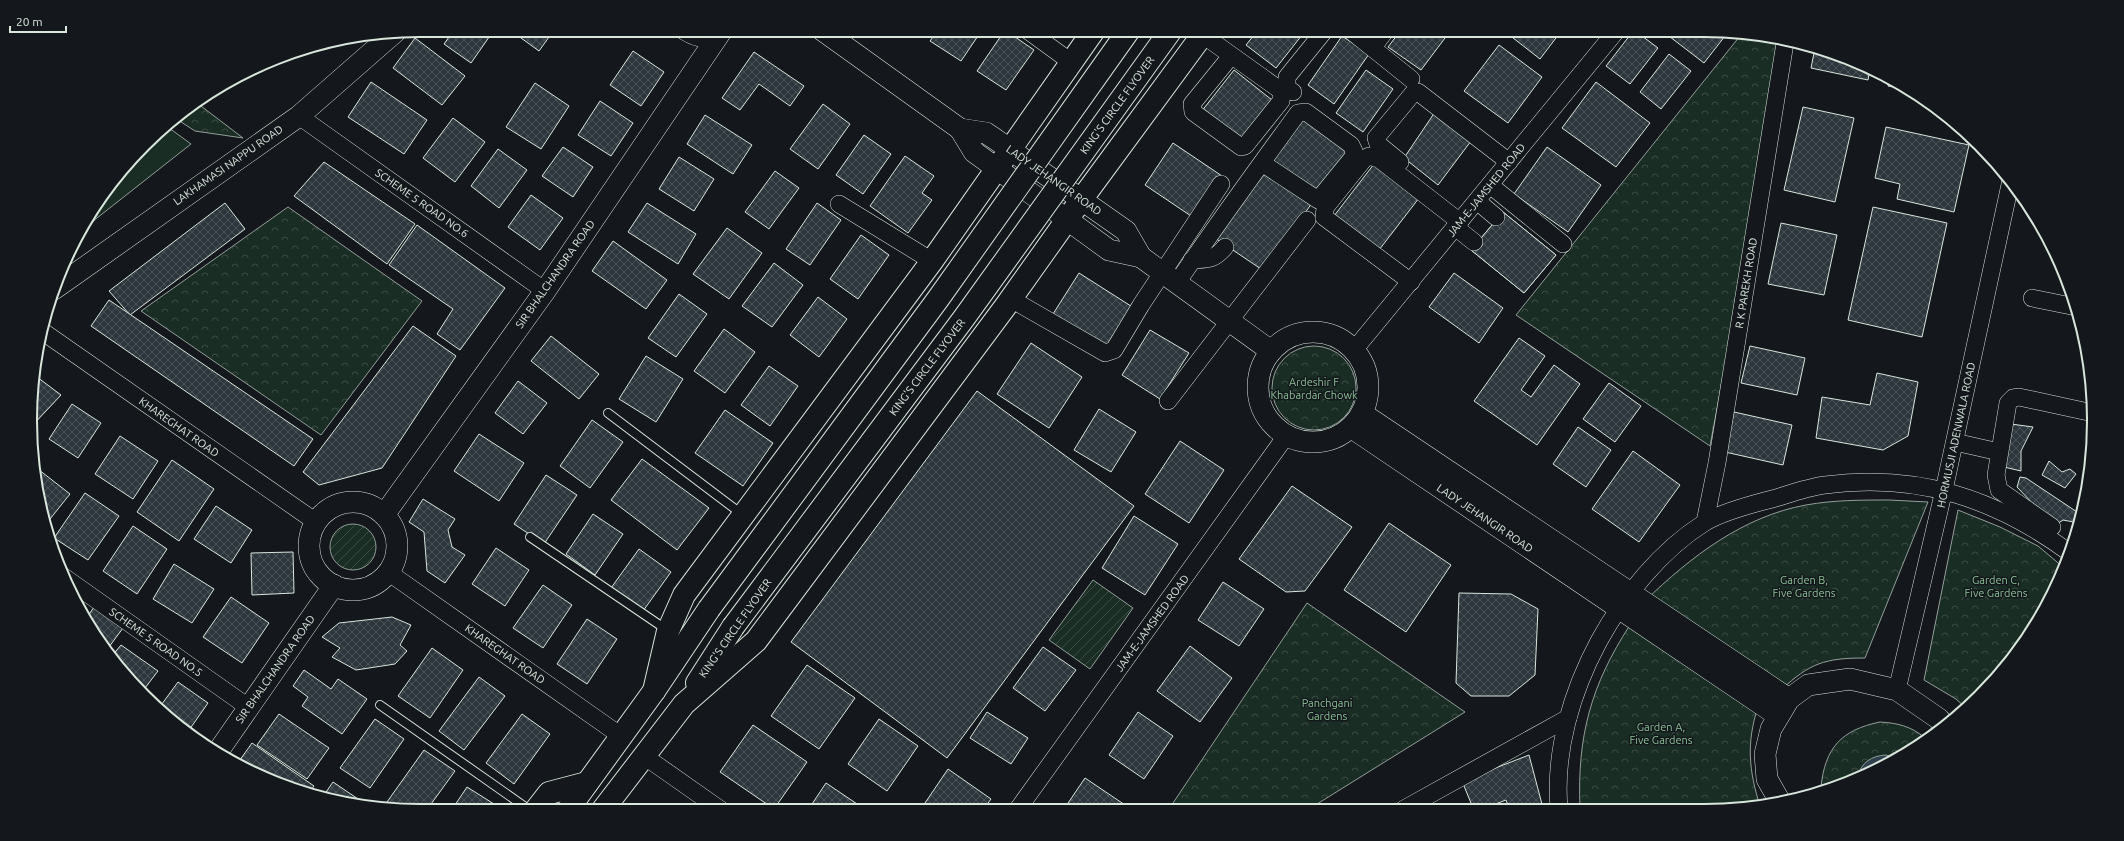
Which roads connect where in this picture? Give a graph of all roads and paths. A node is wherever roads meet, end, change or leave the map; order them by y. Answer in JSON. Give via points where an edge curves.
{"nodes":[{"id":1,"x":716,"y":37,"type":"edge"},
{"id":2,"x":832,"y":37,"type":"edge"},
{"id":3,"x":1037,"y":37,"type":"edge"},
{"id":4,"x":1089,"y":37,"type":"edge"},
{"id":5,"x":1124,"y":37,"type":"edge"},
{"id":6,"x":1166,"y":37,"type":"edge"},
{"id":7,"x":1201,"y":37,"type":"edge"},
{"id":8,"x":1210,"y":37,"type":"edge"},
{"id":9,"x":1319,"y":37,"type":"edge"},
{"id":10,"x":1359,"y":37,"type":"edge"},
{"id":11,"x":1381,"y":37,"type":"edge"},
{"id":12,"x":1611,"y":37,"type":"edge"},
{"id":13,"x":387,"y":39,"type":"edge"},
{"id":14,"x":1785,"y":46,"type":"edge"},
{"id":15,"x":1373,"y":47,"type":"junction"},
{"id":16,"x":1231,"y":56,"type":"junction"},
{"id":17,"x":1072,"y":62,"type":"junction"},
{"id":18,"x":1411,"y":79,"type":"dead end"},
{"id":19,"x":1293,"y":92,"type":"dead end"},
{"id":20,"x":299,"y":116,"type":"junction"},
{"id":21,"x":960,"y":130,"type":"junction"},
{"id":22,"x":1009,"y":149,"type":"junction"},
{"id":23,"x":1509,"y":162,"type":"junction"},
{"id":24,"x":1262,"y":163,"type":"junction"},
{"id":25,"x":996,"y":168,"type":"junction"},
{"id":26,"x":1222,"y":184,"type":"dead end"},
{"id":27,"x":1490,"y":185,"type":"junction"},
{"id":28,"x":2009,"y":189,"type":"edge"},
{"id":29,"x":1081,"y":200,"type":"junction"},
{"id":30,"x":1477,"y":201,"type":"junction"},
{"id":31,"x":839,"y":204,"type":"dead end"},
{"id":32,"x":1496,"y":217,"type":"dead end"},
{"id":33,"x":1068,"y":219,"type":"junction"},
{"id":34,"x":1307,"y":220,"type":"dead end"},
{"id":35,"x":1460,"y":221,"type":"junction"},
{"id":36,"x":1474,"y":242,"type":"dead end"},
{"id":37,"x":1563,"y":244,"type":"dead end"},
{"id":38,"x":1225,"y":247,"type":"dead end"},
{"id":39,"x":1141,"y":257,"type":"junction"},
{"id":40,"x":1192,"y":260,"type":"junction"},
{"id":41,"x":932,"y":261,"type":"junction"},
{"id":42,"x":1169,"y":278,"type":"junction"},
{"id":43,"x":63,"y":282,"type":"edge"},
{"id":44,"x":1410,"y":282,"type":"junction"},
{"id":45,"x":545,"y":291,"type":"junction"},
{"id":46,"x":2032,"y":298,"type":"dead end"},
{"id":47,"x":1011,"y":299,"type":"junction"},
{"id":48,"x":2070,"y":306,"type":"edge"},
{"id":49,"x":1230,"y":320,"type":"junction"},
{"id":50,"x":47,"y":334,"type":"edge"},
{"id":51,"x":1354,"y":350,"type":"junction"},
{"id":52,"x":1271,"y":351,"type":"junction"},
{"id":53,"x":1168,"y":401,"type":"dead end"},
{"id":54,"x":2087,"y":412,"type":"edge"},
{"id":55,"x":608,"y":414,"type":"dead end"},
{"id":56,"x":1358,"y":421,"type":"junction"},
{"id":57,"x":1286,"y":436,"type":"junction"},
{"id":58,"x":1955,"y":442,"type":"junction"},
{"id":59,"x":1999,"y":452,"type":"junction"},
{"id":60,"x":1944,"y":490,"type":"junction"},
{"id":61,"x":384,"y":515,"type":"junction"},
{"id":62,"x":743,"y":515,"type":"junction"},
{"id":63,"x":316,"y":522,"type":"junction"},
{"id":64,"x":1705,"y":522,"type":"junction"},
{"id":65,"x":2064,"y":535,"type":"dead end"},
{"id":66,"x":530,"y":537,"type":"dead end"},
{"id":67,"x":2065,"y":549,"type":"edge"},
{"id":68,"x":388,"y":572,"type":"junction"},
{"id":69,"x":334,"y":585,"type":"junction"},
{"id":70,"x":75,"y":586,"type":"edge"},
{"id":71,"x":1624,"y":601,"type":"junction"},
{"id":72,"x":668,"y":631,"type":"junction"},
{"id":73,"x":1898,"y":690,"type":"junction"},
{"id":74,"x":654,"y":691,"type":"junction"},
{"id":75,"x":684,"y":704,"type":"junction"},
{"id":76,"x":380,"y":705,"type":"dead end"},
{"id":77,"x":248,"y":707,"type":"junction"},
{"id":78,"x":1783,"y":707,"type":"junction"},
{"id":79,"x":1568,"y":718,"type":"junction"},
{"id":80,"x":1941,"y":722,"type":"edge"},
{"id":81,"x":621,"y":736,"type":"junction"},
{"id":82,"x":221,"y":748,"type":"edge"},
{"id":83,"x":644,"y":756,"type":"junction"},
{"id":84,"x":587,"y":783,"type":"junction"},
{"id":85,"x":1777,"y":797,"type":"edge"},
{"id":86,"x":521,"y":804,"type":"edge"},
{"id":87,"x":540,"y":804,"type":"edge"},
{"id":88,"x":572,"y":804,"type":"edge"},
{"id":89,"x":607,"y":804,"type":"edge"},
{"id":90,"x":712,"y":804,"type":"edge"},
{"id":91,"x":1022,"y":804,"type":"edge"},
{"id":92,"x":1411,"y":804,"type":"edge"},
{"id":93,"x":1560,"y":804,"type":"edge"}],
"edges":[{"from":1,"to":45,"type":"street","name":"SIR BHALCHANDRA ROAD"},
{"from":2,"to":21,"type":"street","name":"LADY JEHANGIR ROAD"},
{"from":3,"to":17,"type":"street"},
{"from":4,"to":17,"type":"highway"},
{"from":5,"to":74,"type":"highway","bridge":true,"via":[[938,299],[709,609]]},
{"from":6,"to":75,"type":"highway","name":"KING'S CIRCLE FLYOVER","bridge":true,"via":[[964,318],[733,627]]},
{"from":7,"to":29,"type":"highway"},
{"from":8,"to":16,"type":"street"},
{"from":9,"to":19,"type":"street","via":[[1287,77],[1287,88]]},
{"from":10,"to":15,"type":"street"},
{"from":11,"to":15,"type":"street"},
{"from":12,"to":23,"type":"street","name":"JAM-E-JAMSHED ROAD"},
{"from":13,"to":20,"type":"street","name":"LAKHAMASI NAPPU ROAD"},
{"from":14,"to":64,"type":"street","name":"R K PAREKH ROAD","via":[[1717,463]]},
{"from":15,"to":18,"type":"street"},
{"from":16,"to":16,"type":"street","via":[[1280,90],[1282,95],[1281,100],[1245,146],[1241,147],[1200,117],[1192,108],[1192,104]]},
{"from":17,"to":22,"type":"highway"},
{"from":20,"to":43,"type":"street","name":"LAKHAMASI NAPPU ROAD"},
{"from":20,"to":45,"type":"street","name":"SCHEME 5 ROAD NO.6"},
{"from":21,"to":22,"type":"street","name":"LADY JEHANGIR ROAD","via":[[986,134]]},
{"from":21,"to":25,"type":"street","via":[[974,152]]},
{"from":22,"to":25,"type":"highway"},
{"from":22,"to":29,"type":"street","name":"LADY JEHANGIR ROAD"},
{"from":23,"to":27,"type":"street","name":"JAM-E-JAMSHED ROAD"},
{"from":23,"to":35,"type":"street","via":[[1418,92],[1411,93],[1376,141]]},
{"from":24,"to":24,"type":"street","via":[[1300,111],[1306,112],[1351,145],[1354,151],[1353,157],[1318,200]]},
{"from":24,"to":40,"type":"street"},
{"from":25,"to":33,"type":"street"},
{"from":25,"to":41,"type":"highway"},
{"from":26,"to":42,"type":"street"},
{"from":27,"to":30,"type":"street","name":"JAM-E-JAMSHED ROAD"},
{"from":27,"to":37,"type":"street","via":[[1536,229]]},
{"from":28,"to":58,"type":"street","name":"HORMUSJI ADENWALA ROAD"},
{"from":29,"to":33,"type":"highway"},
{"from":29,"to":39,"type":"street","name":"LADY JEHANGIR ROAD","via":[[1126,232]]},
{"from":30,"to":32,"type":"street"},
{"from":30,"to":35,"type":"street","name":"JAM-E-JAMSHED ROAD"},
{"from":31,"to":41,"type":"street"},
{"from":33,"to":39,"type":"street","via":[[1109,250]]},
{"from":33,"to":47,"type":"highway"},
{"from":34,"to":49,"type":"street"},
{"from":35,"to":36,"type":"street"},
{"from":35,"to":44,"type":"street","name":"JAM-E-JAMSHED ROAD"},
{"from":35,"to":44,"type":"street","via":[[1379,159],[1369,156],[1365,158],[1325,208],[1324,217]]},
{"from":38,"to":40,"type":"street","via":[[1213,258]]},
{"from":39,"to":42,"type":"street","name":"LADY JEHANGIR ROAD"},
{"from":40,"to":42,"type":"street"},
{"from":41,"to":62,"type":"highway"},
{"from":42,"to":47,"type":"street","via":[[1114,350],[1105,353]]},
{"from":42,"to":49,"type":"street","name":"LADY JEHANGIR ROAD"},
{"from":44,"to":51,"type":"street","name":"JAM-E-JAMSHED ROAD"},
{"from":45,"to":61,"type":"street","name":"SIR BHALCHANDRA ROAD"},
{"from":46,"to":48,"type":"street"},
{"from":47,"to":75,"type":"highway","via":[[756,641]]},
{"from":49,"to":52,"type":"street","name":"LADY JEHANGIR ROAD"},
{"from":49,"to":53,"type":"street"},
{"from":50,"to":63,"type":"street","name":"KHAREGHAT ROAD"},
{"from":51,"to":52,"type":"street","via":[[1341,339],[1324,333],[1304,333],[1278,344]]},
{"from":51,"to":56,"type":"street","via":[[1364,365],[1368,387],[1367,404]]},
{"from":52,"to":57,"type":"street","via":[[1258,381],[1260,402],[1264,413]]},
{"from":54,"to":59,"type":"street","via":[[2019,397],[2013,398],[2008,403]]},
{"from":55,"to":62,"type":"lane"},
{"from":56,"to":57,"type":"street","via":[[1327,440],[1314,442]]},
{"from":56,"to":71,"type":"street","name":"LADY JEHANGIR ROAD"},
{"from":57,"to":91,"type":"street","name":"JAM-E-JAMSHED ROAD"},
{"from":58,"to":59,"type":"street"},
{"from":58,"to":60,"type":"street","name":"HORMUSJI ADENWALA ROAD"},
{"from":59,"to":65,"type":"street","via":[[1996,475],[1999,490],[2035,518]]},
{"from":60,"to":64,"type":"street","via":[[1884,482],[1824,485],[1766,500]]},
{"from":60,"to":67,"type":"street","via":[[1989,505],[2031,526]]},
{"from":60,"to":73,"type":"street","name":"HORMUSJI ADENWALA ROAD"},
{"from":61,"to":63,"type":"street","via":[[373,506],[357,502],[341,503],[326,510]]},
{"from":61,"to":68,"type":"street","via":[[396,536],[397,551]]},
{"from":62,"to":72,"type":"highway","via":[[684,595]]},
{"from":63,"to":69,"type":"street","via":[[309,548],[313,563],[322,576]]},
{"from":64,"to":71,"type":"street","via":[[1660,560]]},
{"from":66,"to":72,"type":"lane"},
{"from":68,"to":69,"type":"street","via":[[378,582],[364,588],[350,589]]},
{"from":68,"to":81,"type":"street","name":"KHAREGHAT ROAD"},
{"from":69,"to":77,"type":"street","name":"SIR BHALCHANDRA ROAD"},
{"from":70,"to":77,"type":"street","name":"SCHEME 5 ROAD NO.5"},
{"from":71,"to":78,"type":"street","name":"LADY JEHANGIR ROAD"},
{"from":71,"to":79,"type":"street","via":[[1590,657],[1577,687]]},
{"from":72,"to":74,"type":"highway"},
{"from":73,"to":78,"type":"street","via":[[1850,679],[1808,685]]},
{"from":73,"to":80,"type":"street"},
{"from":74,"to":81,"type":"highway"},
{"from":75,"to":83,"type":"highway"},
{"from":76,"to":86,"type":"lane"},
{"from":77,"to":82,"type":"street","name":"SIR BHALCHANDRA ROAD"},
{"from":78,"to":85,"type":"street","via":[[1771,729],[1765,754],[1767,779]]},
{"from":79,"to":92,"type":"street"},
{"from":79,"to":93,"type":"street","via":[[1560,759]]},
{"from":81,"to":84,"type":"highway"},
{"from":83,"to":89,"type":"highway"},
{"from":83,"to":90,"type":"street"},
{"from":84,"to":87,"type":"highway","via":[[549,793]]},
{"from":84,"to":88,"type":"highway"}]}
